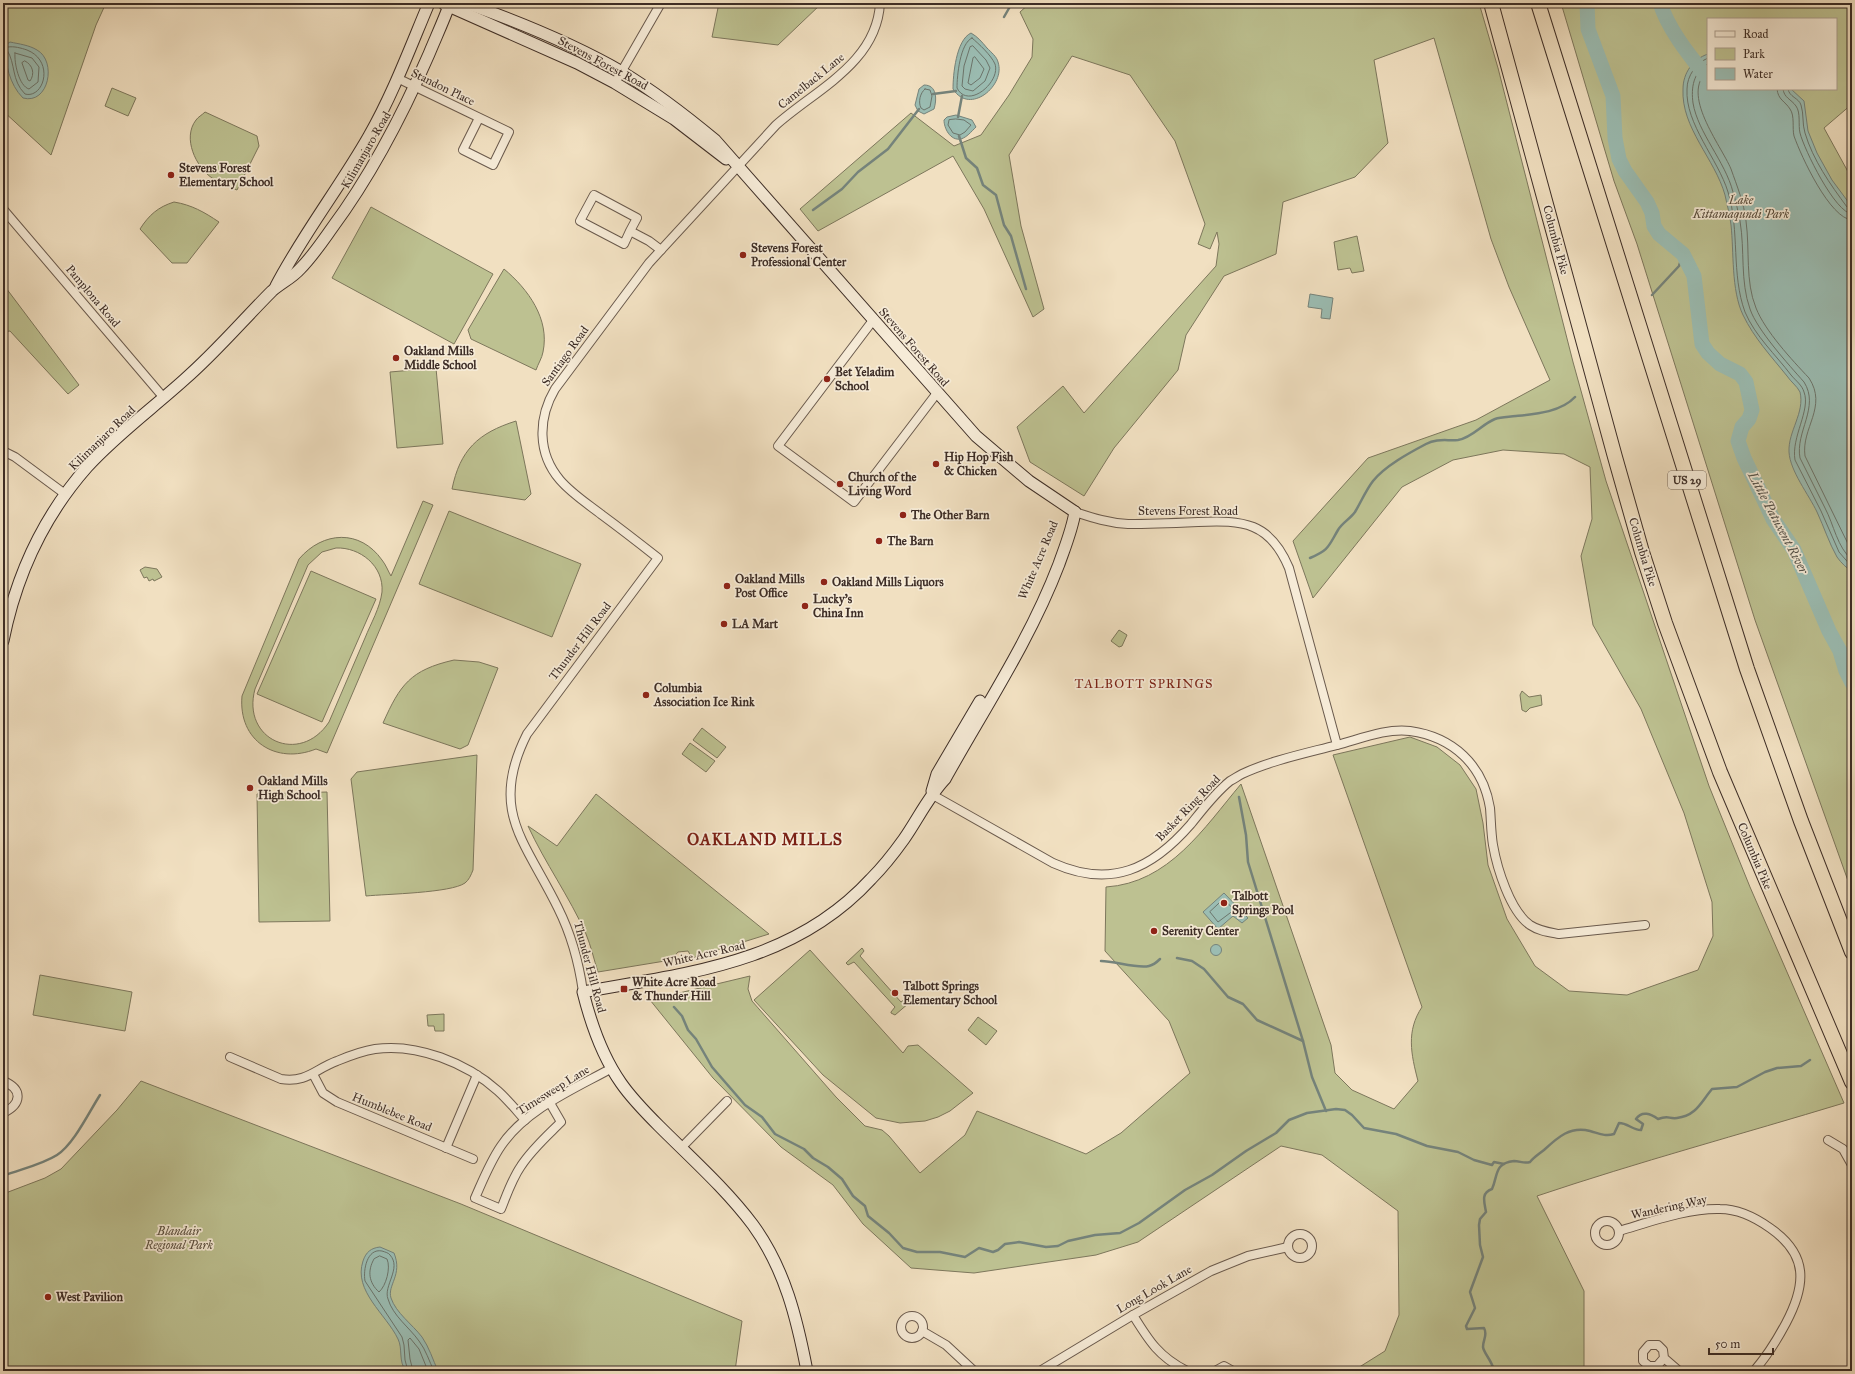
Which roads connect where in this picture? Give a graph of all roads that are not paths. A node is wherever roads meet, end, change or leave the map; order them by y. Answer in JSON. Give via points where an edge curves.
{"nodes":[{"id":1,"x":429,"y":3,"type":"edge"},
{"id":2,"x":466,"y":3,"type":"edge"},
{"id":3,"x":661,"y":3,"type":"edge"},
{"id":4,"x":880,"y":3,"type":"edge"},
{"id":5,"x":1491,"y":3,"type":"edge"},
{"id":6,"x":1538,"y":3,"type":"edge"},
{"id":7,"x":448,"y":4,"type":"edge"},
{"id":8,"x":621,"y":72,"type":"junction"},
{"id":9,"x":397,"y":78,"type":"junction"},
{"id":10,"x":615,"y":83,"type":"junction"},
{"id":11,"x":415,"y":87,"type":"junction"},
{"id":12,"x":479,"y":118,"type":"junction"},
{"id":13,"x":738,"y":167,"type":"junction"},
{"id":14,"x":3,"y":210,"type":"edge"},
{"id":15,"x":630,"y":231,"type":"junction"},
{"id":16,"x":661,"y":250,"type":"junction"},
{"id":17,"x":274,"y":290,"type":"junction"},
{"id":18,"x":874,"y":319,"type":"junction"},
{"id":19,"x":937,"y":393,"type":"junction"},
{"id":20,"x":164,"y":398,"type":"junction"},
{"id":21,"x":3,"y":451,"type":"edge"},
{"id":22,"x":65,"y":494,"type":"junction"},
{"id":23,"x":1075,"y":512,"type":"junction"},
{"id":24,"x":658,"y":558,"type":"joint"},
{"id":25,"x":3,"y":640,"type":"edge"},
{"id":26,"x":1337,"y":745,"type":"junction"},
{"id":27,"x":931,"y":794,"type":"junction"},
{"id":28,"x":1645,"y":925,"type":"dead end"},
{"id":29,"x":1852,"y":952,"type":"edge"},
{"id":30,"x":583,"y":992,"type":"junction"},
{"id":31,"x":230,"y":1056,"type":"dead end"},
{"id":32,"x":612,"y":1068,"type":"junction"},
{"id":33,"x":313,"y":1074,"type":"junction"},
{"id":34,"x":477,"y":1075,"type":"junction"},
{"id":35,"x":3,"y":1081,"type":"edge"},
{"id":36,"x":1852,"y":1082,"type":"edge"},
{"id":37,"x":727,"y":1102,"type":"dead end"},
{"id":38,"x":550,"y":1103,"type":"junction"},
{"id":39,"x":3,"y":1113,"type":"edge"},
{"id":40,"x":524,"y":1120,"type":"junction"},
{"id":41,"x":1828,"y":1140,"type":"dead end"},
{"id":42,"x":446,"y":1148,"type":"junction"},
{"id":43,"x":681,"y":1148,"type":"junction"},
{"id":44,"x":473,"y":1159,"type":"dead end"},
{"id":45,"x":1852,"y":1166,"type":"edge"},
{"id":46,"x":1619,"y":1231,"type":"dead end"},
{"id":47,"x":1288,"y":1247,"type":"dead end"},
{"id":48,"x":1133,"y":1315,"type":"junction"},
{"id":49,"x":922,"y":1331,"type":"dead end"},
{"id":50,"x":1664,"y":1358,"type":"dead end"},
{"id":51,"x":807,"y":1371,"type":"edge"},
{"id":52,"x":974,"y":1371,"type":"edge"},
{"id":53,"x":1040,"y":1371,"type":"edge"},
{"id":54,"x":1187,"y":1371,"type":"edge"},
{"id":55,"x":1215,"y":1371,"type":"edge"},
{"id":56,"x":1233,"y":1371,"type":"edge"},
{"id":57,"x":1679,"y":1371,"type":"edge"},
{"id":58,"x":1754,"y":1371,"type":"edge"}],
"edges":[{"from":1,"to":9,"type":"street","name":"Kilimanjaro Road"},
{"from":2,"to":8,"type":"street","name":"Stevens Forest Road","via":[[512,19]]},
{"from":3,"to":8,"type":"street"},
{"from":4,"to":13,"type":"street","name":"Camelback Lane","via":[[875,26],[864,48],[848,69],[787,115]]},
{"from":5,"to":36,"type":"highway","name":"Columbia Pike","via":[[1615,457],[1665,623],[1720,772]]},
{"from":6,"to":29,"type":"highway","number":"US 29","via":[[1747,669],[1801,821]]},
{"from":7,"to":10,"type":"street","name":"Stevens Forest Road"},
{"from":7,"to":11,"type":"street","name":"Kilimanjaro Road"},
{"from":8,"to":10,"type":"street"},
{"from":8,"to":13,"type":"street","name":"Stevens Forest Road","via":[[651,91],[715,140]]},
{"from":9,"to":11,"type":"street","name":"Standon Place"},
{"from":9,"to":17,"type":"street","name":"Kilimanjaro Road","via":[[370,135],[289,260]]},
{"from":10,"to":13,"type":"street","name":"Stevens Forest Road","via":[[674,119]]},
{"from":11,"to":12,"type":"street","name":"Standon Place"},
{"from":11,"to":17,"type":"street","name":"Kilimanjaro Road","via":[[385,146],[345,210],[300,270]]},
{"from":12,"to":12,"type":"street","name":"Standon Place","via":[[510,132],[493,165],[463,150]]},
{"from":13,"to":16,"type":"street","name":"Santiago Road"},
{"from":13,"to":18,"type":"street","name":"Stevens Forest Road"},
{"from":14,"to":20,"type":"street","name":"Pamplona Road"},
{"from":15,"to":15,"type":"street","via":[[624,244],[580,221],[594,195],[637,218]]},
{"from":15,"to":16,"type":"street"},
{"from":16,"to":24,"type":"street","name":"Santiago Road","via":[[554,389],[543,414],[542,430],[548,459],[560,481]]},
{"from":17,"to":20,"type":"street","name":"Kilimanjaro Road","via":[[220,347]]},
{"from":18,"to":19,"type":"street","name":"Stevens Forest Road"},
{"from":18,"to":19,"type":"street","via":[[778,446],[854,502]]},
{"from":19,"to":23,"type":"street","name":"Stevens Forest Road","via":[[992,451],[1029,481]]},
{"from":20,"to":22,"type":"street","name":"Kilimanjaro Road","via":[[88,466]]},
{"from":21,"to":22,"type":"street"},
{"from":22,"to":25,"type":"street","name":"Kilimanjaro Road","via":[[41,532],[21,576]]},
{"from":23,"to":26,"type":"street","name":"Stevens Forest Road","via":[[1113,523],[1217,521],[1245,524],[1257,528],[1273,540],[1288,568]]},
{"from":23,"to":27,"type":"street","name":"White Acre Road","via":[[1067,523],[1031,610],[937,774]]},
{"from":24,"to":30,"type":"street","name":"Thunder Hill Road","via":[[527,734],[514,765],[510,798],[515,825],[567,928]]},
{"from":26,"to":27,"type":"street","name":"Basket Ring Road","via":[[1241,774],[1218,792],[1165,851],[1147,863],[1118,873],[1098,875],[1070,871]]},
{"from":26,"to":28,"type":"street","via":[[1390,732],[1408,731],[1435,737],[1458,749],[1472,764],[1484,786],[1490,807],[1497,863],[1511,900],[1528,924],[1536,929],[1559,934]]},
{"from":27,"to":30,"type":"street","name":"White Acre Road","via":[[904,840],[872,879],[848,902],[797,937],[724,965]]},
{"from":30,"to":32,"type":"street","name":"Thunder Hill Road","via":[[596,1034]]},
{"from":31,"to":33,"type":"street","via":[[281,1080]]},
{"from":32,"to":38,"type":"street","name":"Timesweep Lane"},
{"from":32,"to":43,"type":"street","name":"Thunder Hill Road","via":[[632,1097]]},
{"from":33,"to":34,"type":"street","via":[[334,1061],[386,1048],[431,1055]]},
{"from":33,"to":42,"type":"street","name":"Humblebee Road","via":[[323,1092],[333,1100]]},
{"from":34,"to":40,"type":"street","via":[[497,1090]]},
{"from":34,"to":42,"type":"street"},
{"from":35,"to":39,"type":"street","via":[[16,1088],[18,1100]]},
{"from":37,"to":43,"type":"street"},
{"from":38,"to":40,"type":"street","name":"Timesweep Lane"},
{"from":38,"to":40,"type":"street","name":"Timesweep Lane","via":[[562,1122],[521,1166],[502,1209],[475,1198],[493,1158]]},
{"from":41,"to":45,"type":"street","via":[[1843,1149]]},
{"from":42,"to":44,"type":"street","name":"Humblebee Road"},
{"from":43,"to":51,"type":"street","name":"Thunder Hill Road","via":[[748,1219],[771,1254],[789,1293]]},
{"from":46,"to":58,"type":"street","name":"Wandering Way","via":[[1693,1211],[1720,1209],[1744,1214],[1767,1226],[1786,1241],[1798,1260],[1801,1282],[1794,1307],[1782,1331]]},
{"from":47,"to":48,"type":"street","name":"Long Look Lane","via":[[1230,1262]]},
{"from":48,"to":53,"type":"street","name":"Long Look Lane"},
{"from":48,"to":54,"type":"street","via":[[1157,1351]]},
{"from":49,"to":52,"type":"street","via":[[946,1345]]},
{"from":50,"to":57,"type":"street"},
{"from":55,"to":56,"type":"street","via":[[1224,1366]]}]}
